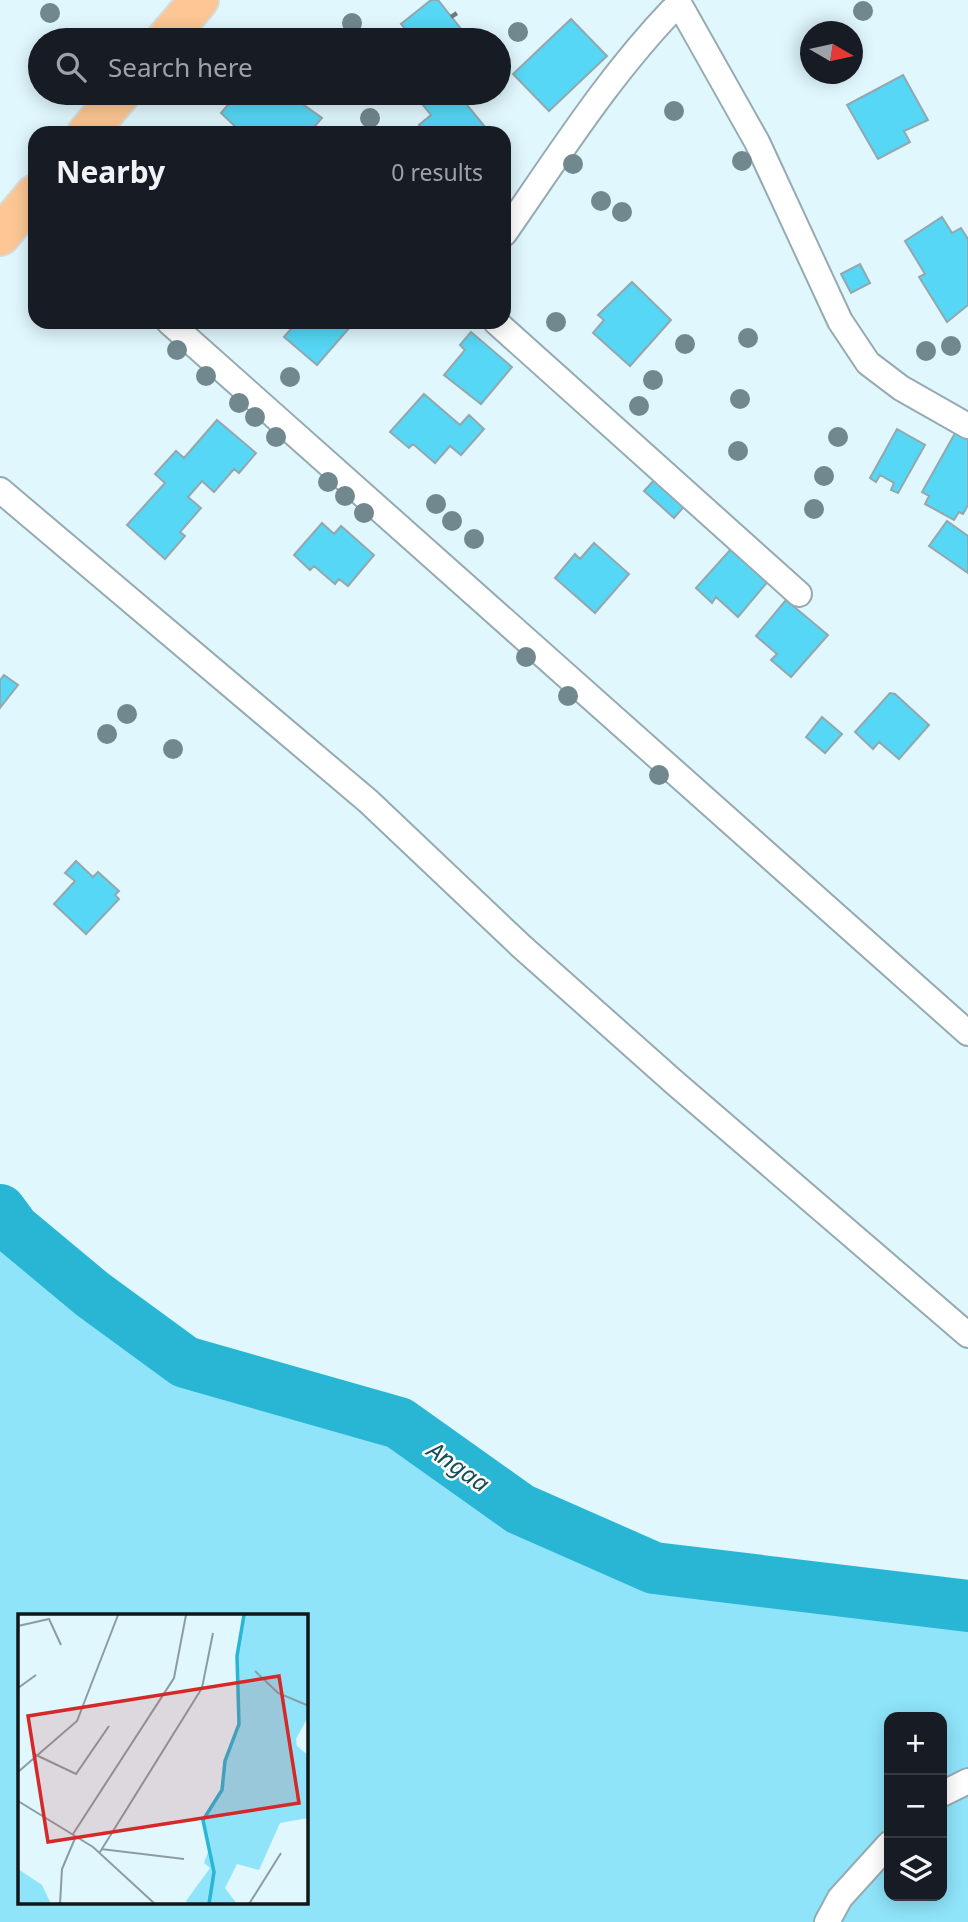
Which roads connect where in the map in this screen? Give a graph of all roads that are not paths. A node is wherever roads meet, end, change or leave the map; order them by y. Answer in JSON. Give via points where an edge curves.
{"nodes":[{"id":1,"x":199,"y":0,"type":"edge"},
{"id":2,"x":678,"y":2,"type":"edge"},
{"id":3,"x":175,"y":28,"type":"edge"},
{"id":4,"x":111,"y":105,"type":"edge"},
{"id":5,"x":93,"y":126,"type":"edge"},
{"id":6,"x":511,"y":224,"type":"edge"},
{"id":7,"x":177,"y":329,"type":"edge"},
{"id":8,"x":504,"y":329,"type":"edge"},
{"id":9,"x":968,"y":426,"type":"edge"},
{"id":10,"x":0,"y":489,"type":"edge"},
{"id":11,"x":799,"y":594,"type":"dead end"},
{"id":12,"x":968,"y":1033,"type":"edge"},
{"id":13,"x":968,"y":1335,"type":"edge"},
{"id":14,"x":968,"y":1781,"type":"edge"},
{"id":15,"x":947,"y":1792,"type":"edge"},
{"id":16,"x":884,"y":1850,"type":"edge"},
{"id":17,"x":827,"y":1922,"type":"edge"}],
"edges":[{"from":1,"to":3,"type":"highway"},
{"from":2,"to":6,"type":"street","via":[[606,88]]},
{"from":2,"to":9,"type":"street","via":[[757,142],[840,321],[861,353],[884,376]]},
{"from":4,"to":5,"type":"highway"},
{"from":7,"to":12,"type":"street"},
{"from":8,"to":11,"type":"street"},
{"from":10,"to":13,"type":"street","via":[[368,802],[664,1074]]},
{"from":14,"to":15,"type":"street"},
{"from":16,"to":17,"type":"street","via":[[840,1898]]}]}
